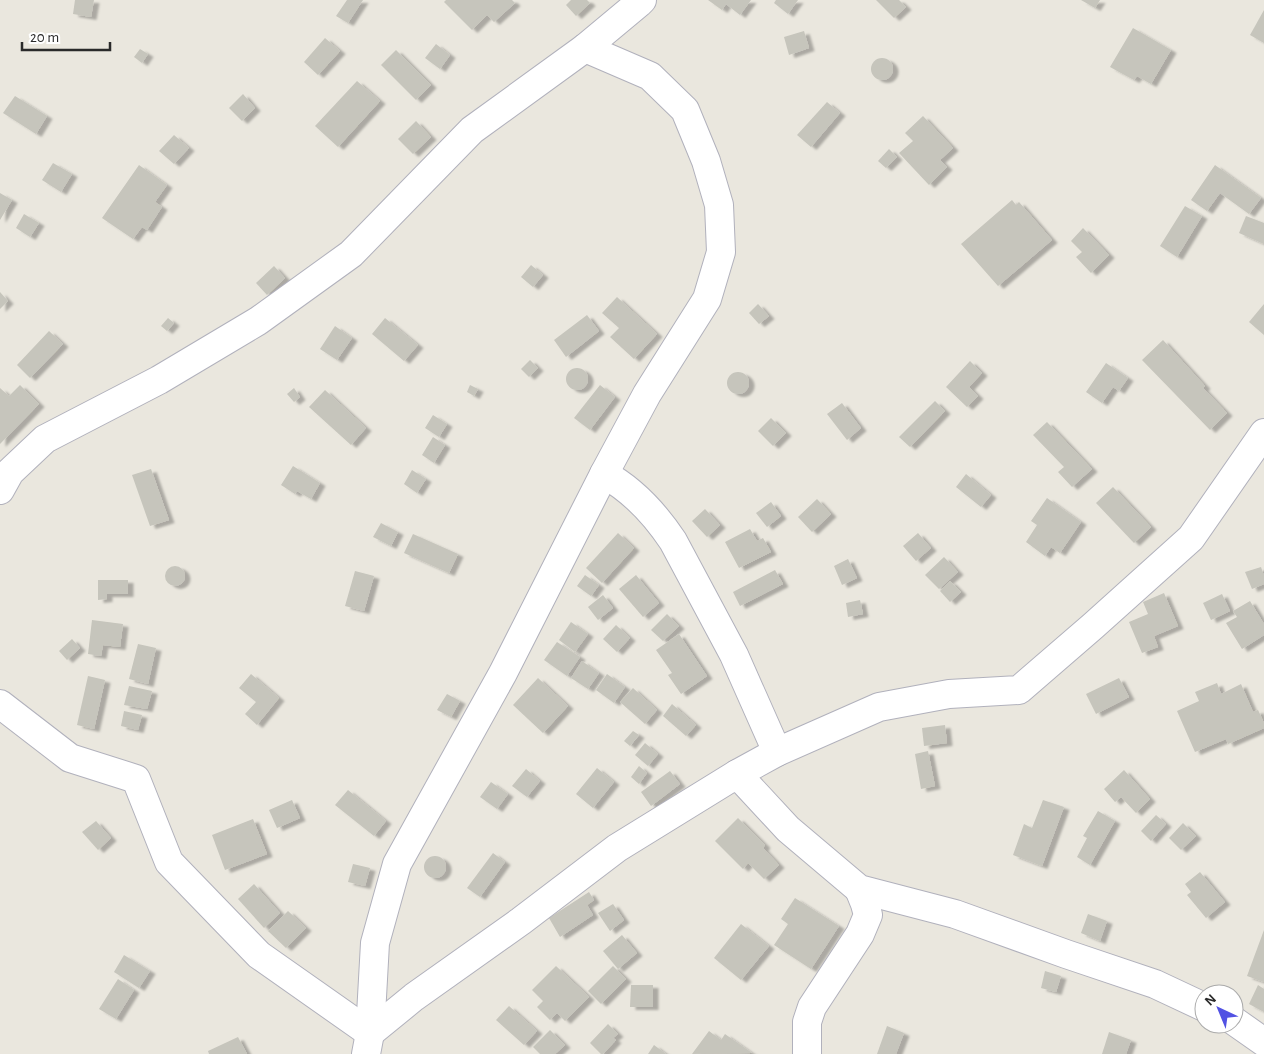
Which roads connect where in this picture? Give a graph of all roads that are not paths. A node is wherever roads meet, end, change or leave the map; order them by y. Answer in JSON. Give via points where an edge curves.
{"nodes":[{"id":1,"x":640,"y":1,"type":"edge"},
{"id":2,"x":585,"y":48,"type":"junction"},
{"id":3,"x":1264,"y":433,"type":"edge"},
{"id":4,"x":604,"y":474,"type":"junction"},
{"id":5,"x":0,"y":490,"type":"edge"},
{"id":6,"x":0,"y":704,"type":"edge"},
{"id":7,"x":777,"y":752,"type":"junction"},
{"id":8,"x":736,"y":774,"type":"junction"},
{"id":9,"x":859,"y":889,"type":"junction"},
{"id":10,"x":1194,"y":1002,"type":"edge"},
{"id":11,"x":1244,"y":1028,"type":"edge"},
{"id":12,"x":1264,"y":1042,"type":"edge"},
{"id":13,"x":368,"y":1043,"type":"edge"},
{"id":14,"x":807,"y":1054,"type":"edge"}],
"edges":[{"from":1,"to":2,"type":"street"},
{"from":2,"to":4,"type":"street","via":[[650,76],[685,110],[706,161],[719,205],[721,252],[707,299],[647,394]]},
{"from":2,"to":5,"type":"street","via":[[472,130],[351,254],[258,321],[159,380],[45,438],[10,472]]},
{"from":3,"to":7,"type":"street","via":[[1191,538],[1019,690],[949,694],[879,708]]},
{"from":4,"to":7,"type":"street","via":[[640,500],[673,541],[734,655]]},
{"from":4,"to":13,"type":"street","via":[[503,673],[397,864],[375,943]]},
{"from":6,"to":13,"type":"street","via":[[70,758],[136,779],[169,862],[259,955]]},
{"from":7,"to":8,"type":"street"},
{"from":8,"to":9,"type":"street","via":[[788,829]]},
{"from":8,"to":13,"type":"street","via":[[617,848],[414,997]]},
{"from":9,"to":10,"type":"street","via":[[955,914],[1155,984]]},
{"from":9,"to":14,"type":"street","via":[[868,916],[860,934],[812,1007],[807,1022]]},
{"from":11,"to":12,"type":"street"}]}
